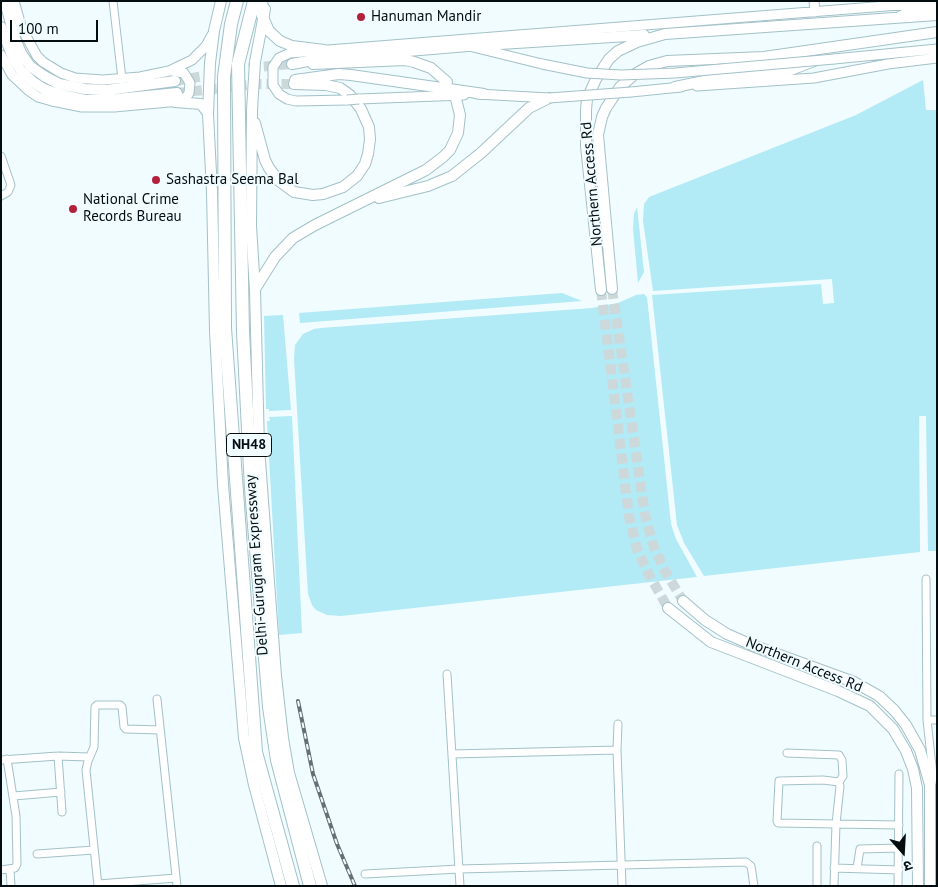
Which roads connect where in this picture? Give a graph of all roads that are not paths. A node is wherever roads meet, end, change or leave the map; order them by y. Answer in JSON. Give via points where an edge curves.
{"nodes":[{"id":1,"x":5,"y":1,"type":"edge"},
{"id":2,"x":14,"y":1,"type":"edge"},
{"id":3,"x":113,"y":1,"type":"edge"},
{"id":4,"x":221,"y":1,"type":"edge"},
{"id":5,"x":237,"y":1,"type":"edge"},
{"id":6,"x":254,"y":1,"type":"edge"},
{"id":7,"x":261,"y":1,"type":"edge"},
{"id":8,"x":267,"y":1,"type":"edge"},
{"id":9,"x":814,"y":1,"type":"edge"},
{"id":10,"x":937,"y":2,"type":"edge"},
{"id":11,"x":827,"y":6,"type":"edge"},
{"id":12,"x":937,"y":6,"type":"edge"},
{"id":13,"x":815,"y":12,"type":"junction"},
{"id":14,"x":937,"y":15,"type":"edge"},
{"id":15,"x":263,"y":16,"type":"junction"},
{"id":16,"x":895,"y":18,"type":"junction"},
{"id":17,"x":1,"y":27,"type":"edge"},
{"id":18,"x":214,"y":31,"type":"junction"},
{"id":19,"x":937,"y":32,"type":"edge"},
{"id":20,"x":664,"y":34,"type":"junction"},
{"id":21,"x":468,"y":46,"type":"junction"},
{"id":22,"x":833,"y":48,"type":"junction"},
{"id":23,"x":937,"y":49,"type":"edge"},
{"id":24,"x":324,"y":50,"type":"junction"},
{"id":25,"x":1,"y":55,"type":"edge"},
{"id":26,"x":937,"y":58,"type":"edge"},
{"id":27,"x":169,"y":72,"type":"junction"},
{"id":28,"x":122,"y":79,"type":"junction"},
{"id":29,"x":175,"y":81,"type":"tunnel mouth"},
{"id":30,"x":447,"y":82,"type":"dead end"},
{"id":31,"x":675,"y":87,"type":"junction"},
{"id":32,"x":484,"y":94,"type":"junction"},
{"id":33,"x":176,"y":98,"type":"junction"},
{"id":34,"x":549,"y":98,"type":"junction"},
{"id":35,"x":456,"y":99,"type":"dead end"},
{"id":36,"x":252,"y":110,"type":"junction"},
{"id":37,"x":208,"y":114,"type":"junction"},
{"id":38,"x":1,"y":156,"type":"edge"},
{"id":39,"x":1,"y":196,"type":"edge"},
{"id":40,"x":335,"y":215,"type":"junction"},
{"id":41,"x":255,"y":290,"type":"junction"},
{"id":42,"x":926,"y":579,"type":"dead end"},
{"id":43,"x":683,"y":601,"type":"tunnel mouth"},
{"id":44,"x":668,"y":608,"type":"tunnel mouth"},
{"id":45,"x":447,"y":674,"type":"dead end"},
{"id":46,"x":157,"y":699,"type":"dead end"},
{"id":47,"x":927,"y":720,"type":"junction"},
{"id":48,"x":937,"y":720,"type":"edge"},
{"id":49,"x":618,"y":724,"type":"dead end"},
{"id":50,"x":160,"y":730,"type":"junction"},
{"id":51,"x":617,"y":750,"type":"junction"},
{"id":52,"x":787,"y":753,"type":"dead end"},
{"id":53,"x":452,"y":754,"type":"junction"},
{"id":54,"x":934,"y":755,"type":"edge"},
{"id":55,"x":58,"y":756,"type":"junction"},
{"id":56,"x":89,"y":757,"type":"junction"},
{"id":57,"x":4,"y":760,"type":"edge"},
{"id":58,"x":899,"y":774,"type":"dead end"},
{"id":59,"x":839,"y":782,"type":"junction"},
{"id":60,"x":930,"y":785,"type":"junction"},
{"id":61,"x":61,"y":792,"type":"junction"},
{"id":62,"x":14,"y":796,"type":"junction"},
{"id":63,"x":929,"y":802,"type":"junction"},
{"id":64,"x":917,"y":803,"type":"junction"},
{"id":65,"x":62,"y":812,"type":"dead end"},
{"id":66,"x":836,"y":824,"type":"junction"},
{"id":67,"x":899,"y":825,"type":"junction"},
{"id":68,"x":817,"y":846,"type":"dead end"},
{"id":69,"x":899,"y":848,"type":"junction"},
{"id":70,"x":94,"y":850,"type":"junction"},
{"id":71,"x":37,"y":854,"type":"dead end"},
{"id":72,"x":621,"y":865,"type":"junction"},
{"id":73,"x":834,"y":868,"type":"junction"},
{"id":74,"x":857,"y":868,"type":"junction"},
{"id":75,"x":10,"y":869,"type":"junction"},
{"id":76,"x":1,"y":870,"type":"edge"},
{"id":77,"x":459,"y":870,"type":"junction"},
{"id":78,"x":899,"y":870,"type":"junction"},
{"id":79,"x":365,"y":874,"type":"dead end"},
{"id":80,"x":176,"y":882,"type":"edge"},
{"id":81,"x":98,"y":885,"type":"edge"},
{"id":82,"x":11,"y":886,"type":"edge"},
{"id":83,"x":281,"y":886,"type":"edge"},
{"id":84,"x":293,"y":886,"type":"edge"},
{"id":85,"x":310,"y":886,"type":"edge"},
{"id":86,"x":322,"y":886,"type":"edge"},
{"id":87,"x":460,"y":886,"type":"edge"},
{"id":88,"x":622,"y":886,"type":"edge"},
{"id":89,"x":754,"y":886,"type":"edge"},
{"id":90,"x":817,"y":886,"type":"edge"},
{"id":91,"x":834,"y":886,"type":"edge"},
{"id":92,"x":898,"y":886,"type":"edge"},
{"id":93,"x":918,"y":886,"type":"edge"},
{"id":94,"x":930,"y":886,"type":"edge"}],
"edges":[{"from":1,"to":29,"type":"main road","via":[[21,53],[30,66],[59,84],[107,90]]},
{"from":2,"to":28,"type":"street","via":[[28,42],[43,62],[75,78]]},
{"from":3,"to":28,"type":"street"},
{"from":4,"to":18,"type":"main road"},
{"from":5,"to":84,"type":"highway","name":"Delhi-Gurugram Expressway","number":"NH48","via":[[224,77],[225,328],[256,752]]},
{"from":6,"to":85,"type":"highway","name":"Delhi-Gurugram Expressway","number":"NH48","via":[[238,64],[243,332],[251,488],[269,707],[277,760]]},
{"from":7,"to":15,"type":"highway"},
{"from":8,"to":15,"type":"main road"},
{"from":9,"to":13,"type":"street"},
{"from":10,"to":11,"type":"street"},
{"from":11,"to":13,"type":"street"},
{"from":12,"to":16,"type":"street"},
{"from":13,"to":24,"type":"street"},
{"from":14,"to":16,"type":"main road","name":"Northern Access Rd"},
{"from":15,"to":24,"type":"main road","via":[[269,31],[280,41]]},
{"from":15,"to":36,"type":"main road","via":[[255,62]]},
{"from":16,"to":20,"type":"main road","name":"Northern Access Rd"},
{"from":17,"to":33,"type":"main road","via":[[12,58],[33,82],[44,89],[85,100]]},
{"from":18,"to":27,"type":"street","via":[[196,56]]},
{"from":18,"to":37,"type":"main road"},
{"from":19,"to":22,"type":"main road","name":"Northern Access Rd"},
{"from":20,"to":21,"type":"main road"},
{"from":20,"to":22,"type":"main road","name":"Northern Access Rd","via":[[618,51],[596,78],[587,99],[586,146],[607,290],[598,136],[606,108],[620,88],[641,70],[668,61],[764,58]]},
{"from":21,"to":23,"type":"street","bridge":true,"via":[[587,73],[638,75]]},
{"from":21,"to":30,"type":"main road","via":[[324,58],[296,64],[405,60],[431,68]]},
{"from":22,"to":31,"type":"main road","via":[[814,61],[788,71],[724,77]]},
{"from":24,"to":32,"type":"street","bridge":true,"via":[[290,53],[279,58],[272,73],[276,90],[282,97],[291,101]]},
{"from":25,"to":33,"type":"street","via":[[19,82],[38,97],[67,105],[93,107]]},
{"from":26,"to":31,"type":"street","via":[[814,78]]},
{"from":27,"to":28,"type":"street"},
{"from":27,"to":33,"type":"street","via":[[184,73],[190,82],[187,96]]},
{"from":31,"to":34,"type":"street","bridge":true},
{"from":32,"to":34,"type":"street"},
{"from":32,"to":36,"type":"main road","via":[[351,74],[324,75],[294,82],[340,88],[350,95],[364,114],[370,133],[365,164],[357,176],[343,187],[313,195],[294,192],[279,181],[266,160]]},
{"from":33,"to":37,"type":"main road","via":[[201,104]]},
{"from":34,"to":40,"type":"main road","via":[[528,109],[452,176]]},
{"from":35,"to":40,"type":"main road","via":[[460,124],[454,142],[443,157],[426,170]]},
{"from":36,"to":41,"type":"main road","via":[[251,226]]},
{"from":37,"to":83,"type":"main road","via":[[223,485],[244,738]]},
{"from":38,"to":39,"type":"street","via":[[10,185],[8,192]]},
{"from":40,"to":41,"type":"main road","via":[[284,246]]},
{"from":41,"to":86,"type":"main road","via":[[259,447],[276,676],[290,773]]},
{"from":42,"to":47,"type":"street"},
{"from":43,"to":60,"type":"main road","name":"Northern Access Rd","via":[[727,634],[854,682],[879,696],[906,725],[920,750]]},
{"from":44,"to":64,"type":"main road","name":"Northern Access Rd","via":[[711,642],[870,706],[892,729],[906,751],[913,769]]},
{"from":45,"to":53,"type":"street"},
{"from":46,"to":50,"type":"street"},
{"from":47,"to":48,"type":"street"},
{"from":47,"to":54,"type":"street"},
{"from":49,"to":51,"type":"street"},
{"from":50,"to":56,"type":"street","via":[[126,729],[121,705],[97,706],[94,748]]},
{"from":50,"to":80,"type":"street"},
{"from":51,"to":53,"type":"street"},
{"from":51,"to":72,"type":"street"},
{"from":52,"to":59,"type":"street","via":[[840,755],[843,776]]},
{"from":53,"to":77,"type":"street"},
{"from":54,"to":60,"type":"street"},
{"from":55,"to":56,"type":"street"},
{"from":55,"to":57,"type":"street"},
{"from":55,"to":61,"type":"street"},
{"from":56,"to":70,"type":"street","via":[[87,778]]},
{"from":57,"to":62,"type":"street"},
{"from":58,"to":67,"type":"street"},
{"from":59,"to":66,"type":"street"},
{"from":59,"to":66,"type":"street","via":[[781,780],[778,783],[778,823]]},
{"from":60,"to":63,"type":"main road","name":"Northern Access Rd"},
{"from":61,"to":62,"type":"street"},
{"from":61,"to":65,"type":"street"},
{"from":62,"to":75,"type":"street","via":[[17,864]]},
{"from":63,"to":64,"type":"main road"},
{"from":63,"to":94,"type":"main road","name":"Northern Access Rd"},
{"from":64,"to":93,"type":"main road","name":"Northern Access Rd"},
{"from":66,"to":67,"type":"street"},
{"from":66,"to":73,"type":"street"},
{"from":67,"to":69,"type":"street"},
{"from":68,"to":90,"type":"street"},
{"from":69,"to":74,"type":"street","via":[[860,849]]},
{"from":69,"to":78,"type":"street"},
{"from":70,"to":71,"type":"street"},
{"from":70,"to":81,"type":"street"},
{"from":72,"to":77,"type":"street"},
{"from":72,"to":88,"type":"street"},
{"from":72,"to":89,"type":"street","via":[[748,862]]},
{"from":73,"to":74,"type":"street"},
{"from":73,"to":91,"type":"street"},
{"from":74,"to":78,"type":"street"},
{"from":75,"to":76,"type":"street"},
{"from":75,"to":82,"type":"street"},
{"from":77,"to":79,"type":"street"},
{"from":77,"to":87,"type":"street"},
{"from":78,"to":92,"type":"street"},
{"from":80,"to":81,"type":"street"}]}
